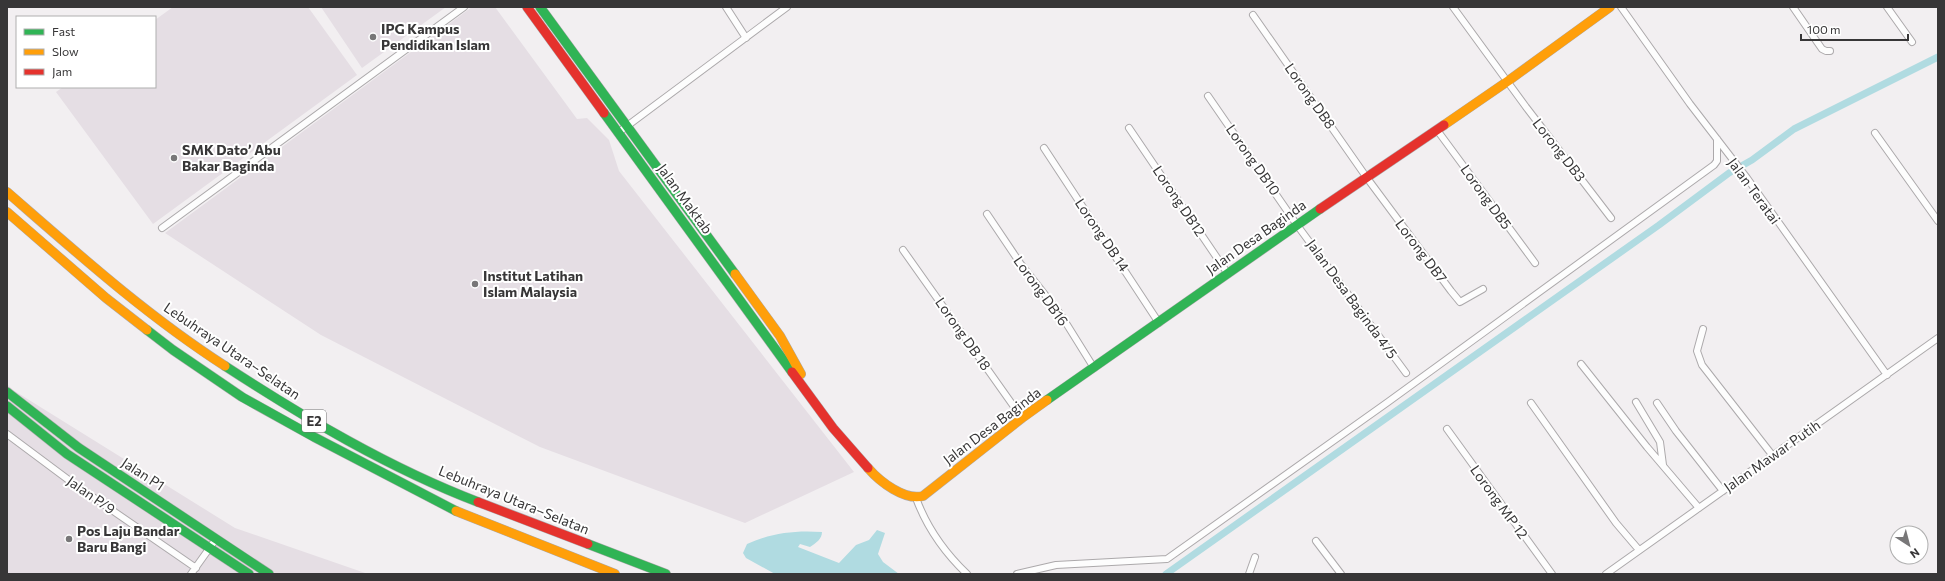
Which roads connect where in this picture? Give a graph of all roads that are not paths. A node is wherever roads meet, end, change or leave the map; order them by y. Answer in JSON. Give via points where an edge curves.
{"nodes":[{"id":1,"x":464,"y":7,"type":"edge"},
{"id":2,"x":527,"y":7,"type":"edge"},
{"id":3,"x":540,"y":7,"type":"edge"},
{"id":4,"x":726,"y":7,"type":"edge"},
{"id":5,"x":787,"y":7,"type":"edge"},
{"id":6,"x":1453,"y":7,"type":"edge"},
{"id":7,"x":1610,"y":7,"type":"edge"},
{"id":8,"x":1621,"y":7,"type":"edge"},
{"id":9,"x":1793,"y":7,"type":"edge"},
{"id":10,"x":1887,"y":7,"type":"edge"},
{"id":11,"x":1253,"y":15,"type":"dead end"},
{"id":12,"x":746,"y":38,"type":"junction"},
{"id":13,"x":1912,"y":42,"type":"dead end"},
{"id":14,"x":1830,"y":50,"type":"dead end"},
{"id":15,"x":1508,"y":82,"type":"junction"},
{"id":16,"x":1208,"y":96,"type":"dead end"},
{"id":17,"x":1129,"y":128,"type":"dead end"},
{"id":18,"x":622,"y":129,"type":"junction"},
{"id":19,"x":1437,"y":130,"type":"junction"},
{"id":20,"x":1875,"y":133,"type":"dead end"},
{"id":21,"x":1717,"y":139,"type":"junction"},
{"id":22,"x":1044,"y":148,"type":"dead end"},
{"id":23,"x":1367,"y":178,"type":"junction"},
{"id":24,"x":7,"y":192,"type":"edge"},
{"id":25,"x":7,"y":212,"type":"edge"},
{"id":26,"x":987,"y":214,"type":"dead end"},
{"id":27,"x":1611,"y":218,"type":"dead end"},
{"id":28,"x":1938,"y":222,"type":"edge"},
{"id":29,"x":1297,"y":225,"type":"junction"},
{"id":30,"x":162,"y":228,"type":"dead end"},
{"id":31,"x":903,"y":250,"type":"dead end"},
{"id":32,"x":1535,"y":263,"type":"dead end"},
{"id":33,"x":1228,"y":274,"type":"junction"},
{"id":34,"x":1483,"y":289,"type":"dead end"},
{"id":35,"x":1159,"y":323,"type":"junction"},
{"id":36,"x":1702,"y":329,"type":"dead end"},
{"id":37,"x":1938,"y":338,"type":"edge"},
{"id":38,"x":1581,"y":364,"type":"dead end"},
{"id":39,"x":1094,"y":368,"type":"junction"},
{"id":40,"x":1406,"y":373,"type":"dead end"},
{"id":41,"x":1886,"y":375,"type":"junction"},
{"id":42,"x":7,"y":392,"type":"edge"},
{"id":43,"x":1636,"y":402,"type":"dead end"},
{"id":44,"x":1657,"y":402,"type":"dead end"},
{"id":45,"x":1531,"y":403,"type":"dead end"},
{"id":46,"x":7,"y":406,"type":"edge"},
{"id":47,"x":1022,"y":418,"type":"junction"},
{"id":48,"x":1447,"y":429,"type":"dead end"},
{"id":49,"x":7,"y":434,"type":"edge"},
{"id":50,"x":1773,"y":456,"type":"junction"},
{"id":51,"x":1663,"y":466,"type":"junction"},
{"id":52,"x":1723,"y":491,"type":"junction"},
{"id":53,"x":920,"y":497,"type":"junction"},
{"id":54,"x":1699,"y":508,"type":"junction"},
{"id":55,"x":216,"y":539,"type":"junction"},
{"id":56,"x":1316,"y":541,"type":"dead end"},
{"id":57,"x":211,"y":548,"type":"junction"},
{"id":58,"x":1639,"y":550,"type":"junction"},
{"id":59,"x":1255,"y":557,"type":"dead end"},
{"id":60,"x":196,"y":568,"type":"junction"},
{"id":61,"x":191,"y":574,"type":"edge"},
{"id":62,"x":249,"y":574,"type":"edge"},
{"id":63,"x":269,"y":574,"type":"edge"},
{"id":64,"x":615,"y":574,"type":"edge"},
{"id":65,"x":666,"y":574,"type":"edge"},
{"id":66,"x":968,"y":574,"type":"edge"},
{"id":67,"x":1017,"y":574,"type":"edge"},
{"id":68,"x":1249,"y":574,"type":"edge"},
{"id":69,"x":1341,"y":574,"type":"edge"},
{"id":70,"x":1552,"y":574,"type":"edge"},
{"id":71,"x":1606,"y":574,"type":"edge"}],
"edges":[{"from":1,"to":30,"type":"street"},
{"from":2,"to":18,"type":"main road","name":"Jalan Maktab"},
{"from":3,"to":18,"type":"main road","name":"Jalan Maktab"},
{"from":4,"to":12,"type":"street"},
{"from":5,"to":12,"type":"street"},
{"from":6,"to":15,"type":"street","name":"Lorong DB3"},
{"from":7,"to":15,"type":"main road","name":"Jalan Desa Baginda"},
{"from":8,"to":21,"type":"street","name":"Jalan Teratai"},
{"from":9,"to":14,"type":"street","via":[[1822,49]]},
{"from":10,"to":13,"type":"street"},
{"from":11,"to":23,"type":"street","name":"Lorong DB8"},
{"from":12,"to":18,"type":"street"},
{"from":15,"to":19,"type":"main road","name":"Jalan Desa Baginda"},
{"from":15,"to":27,"type":"street","name":"Lorong DB3"},
{"from":16,"to":29,"type":"street","name":"Lorong DB10"},
{"from":17,"to":33,"type":"street","name":"Lorong DB12"},
{"from":18,"to":53,"type":"main road","name":"Jalan Maktab","via":[[833,428],[873,474],[893,489]]},
{"from":19,"to":23,"type":"main road","name":"Jalan Desa Baginda"},
{"from":19,"to":32,"type":"street","name":"Lorong DB5"},
{"from":20,"to":28,"type":"street"},
{"from":21,"to":41,"type":"street","name":"Jalan Teratai"},
{"from":21,"to":67,"type":"street","via":[[1717,161],[1714,165],[1172,555],[1166,558],[1056,564]]},
{"from":22,"to":35,"type":"street","name":"Lorong DB 14"},
{"from":23,"to":29,"type":"main road","name":"Jalan Desa Baginda"},
{"from":23,"to":34,"type":"street","name":"Lorong DB7","via":[[1460,302]]},
{"from":24,"to":65,"type":"main road","name":"Lebuhraya Utara–Selatan","number":"E2","via":[[116,288],[185,340],[324,427],[408,472],[464,497]]},
{"from":25,"to":64,"type":"main road","name":"Lebuhraya Utara–Selatan","number":"E2","via":[[106,298],[173,350],[242,396],[314,437],[456,511]]},
{"from":26,"to":39,"type":"street","name":"Lorong DB16","via":[[1060,315]]},
{"from":29,"to":33,"type":"main road","name":"Jalan Desa Baginda"},
{"from":29,"to":40,"type":"street","name":"Jalan Desa Baginda 4/5"},
{"from":31,"to":47,"type":"street","name":"Lorong DB 18"},
{"from":33,"to":35,"type":"main road","name":"Jalan Desa Baginda"},
{"from":35,"to":39,"type":"main road","name":"Jalan Desa Baginda"},
{"from":36,"to":50,"type":"street","via":[[1697,351],[1702,365]]},
{"from":37,"to":41,"type":"street","name":"Jalan Mawar Putih"},
{"from":38,"to":51,"type":"street"},
{"from":39,"to":47,"type":"main road","name":"Jalan Desa Baginda"},
{"from":41,"to":50,"type":"street","name":"Jalan Mawar Putih"},
{"from":42,"to":55,"type":"main road","name":"Jalan P1","via":[[79,448]]},
{"from":43,"to":51,"type":"street","via":[[1660,442]]},
{"from":44,"to":52,"type":"street","via":[[1676,431]]},
{"from":45,"to":58,"type":"street","via":[[1616,523]]},
{"from":46,"to":57,"type":"main road","name":"Jalan P1","via":[[67,454]]},
{"from":47,"to":53,"type":"main road","name":"Jalan Desa Baginda"},
{"from":48,"to":70,"type":"street","name":"Lorong MP 12"},
{"from":49,"to":60,"type":"street","name":"Jalan P/9","via":[[74,484]]},
{"from":50,"to":52,"type":"street","name":"Jalan Mawar Putih"},
{"from":51,"to":54,"type":"street"},
{"from":52,"to":54,"type":"street","name":"Jalan Mawar Putih"},
{"from":53,"to":66,"type":"street","via":[[924,519],[934,536]]},
{"from":54,"to":58,"type":"street","name":"Jalan Mawar Putih"},
{"from":55,"to":57,"type":"street"},
{"from":55,"to":63,"type":"main road","name":"Jalan P1"},
{"from":56,"to":69,"type":"street"},
{"from":57,"to":60,"type":"street"},
{"from":57,"to":62,"type":"main road","name":"Jalan P1"},
{"from":58,"to":71,"type":"street","name":"Jalan Mawar Putih"},
{"from":59,"to":68,"type":"street"},
{"from":60,"to":61,"type":"street"}]}
